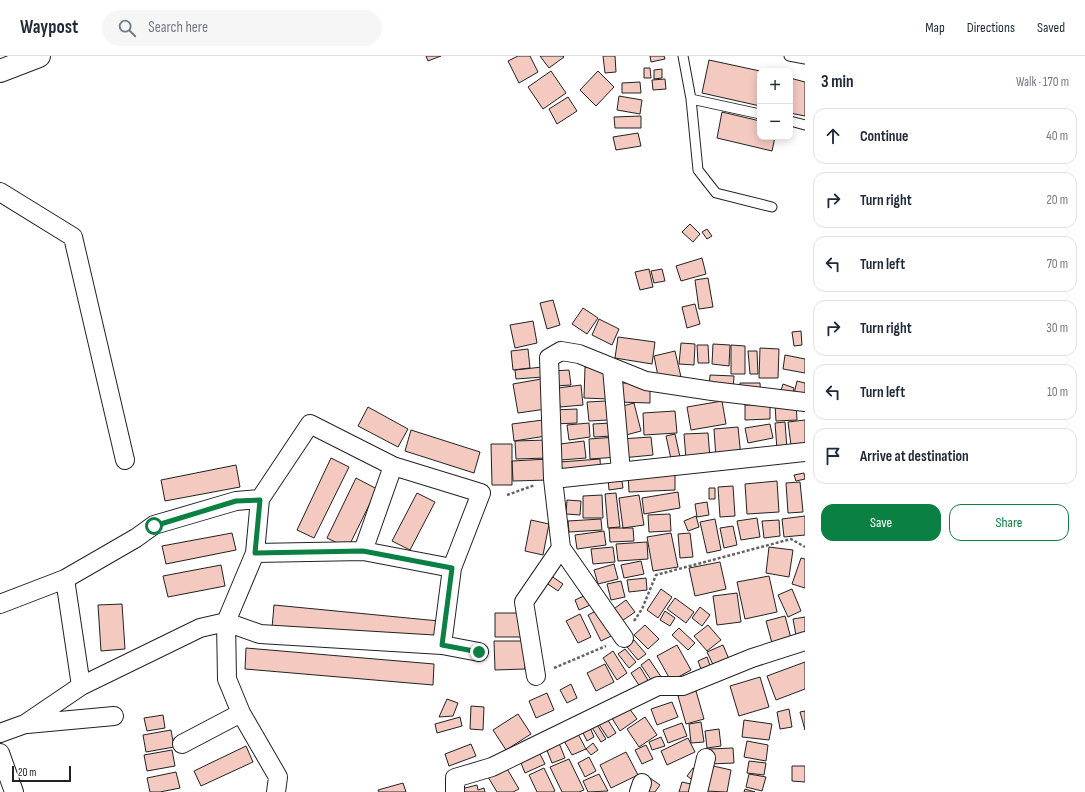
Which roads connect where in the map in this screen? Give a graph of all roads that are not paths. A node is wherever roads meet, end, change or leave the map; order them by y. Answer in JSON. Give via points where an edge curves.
{"nodes":[{"id":1,"x":39,"y":56,"type":"edge"},
{"id":2,"x":683,"y":56,"type":"edge"},
{"id":3,"x":789,"y":56,"type":"edge"},
{"id":4,"x":805,"y":59,"type":"edge"},
{"id":5,"x":0,"y":71,"type":"edge"},
{"id":6,"x":691,"y":99,"type":"junction"},
{"id":7,"x":757,"y":113,"type":"edge"},
{"id":8,"x":793,"y":122,"type":"edge"},
{"id":9,"x":805,"y":125,"type":"edge"},
{"id":10,"x":0,"y":192,"type":"edge"},
{"id":11,"x":772,"y":207,"type":"dead end"},
{"id":12,"x":612,"y":368,"type":"junction"},
{"id":13,"x":805,"y":402,"type":"edge"},
{"id":14,"x":805,"y":452,"type":"edge"},
{"id":15,"x":125,"y":460,"type":"dead end"},
{"id":16,"x":393,"y":466,"type":"junction"},
{"id":17,"x":621,"y":472,"type":"junction"},
{"id":18,"x":553,"y":479,"type":"junction"},
{"id":19,"x":260,"y":500,"type":"junction"},
{"id":20,"x":561,"y":548,"type":"junction"},
{"id":21,"x":363,"y":551,"type":"junction"},
{"id":22,"x":255,"y":553,"type":"junction"},
{"id":23,"x":452,"y":568,"type":"junction"},
{"id":24,"x":65,"y":579,"type":"junction"},
{"id":25,"x":0,"y":604,"type":"edge"},
{"id":26,"x":226,"y":622,"type":"junction"},
{"id":27,"x":624,"y":638,"type":"road end"},
{"id":28,"x":805,"y":641,"type":"edge"},
{"id":29,"x":442,"y":645,"type":"junction"},
{"id":30,"x":479,"y":652,"type":"dead end"},
{"id":31,"x":536,"y":676,"type":"road end"},
{"id":32,"x":81,"y":686,"type":"junction"},
{"id":33,"x":241,"y":713,"type":"junction"},
{"id":34,"x":114,"y":716,"type":"dead end"},
{"id":35,"x":25,"y":724,"type":"junction"},
{"id":36,"x":0,"y":733,"type":"edge"},
{"id":37,"x":182,"y":744,"type":"dead end"},
{"id":38,"x":0,"y":753,"type":"edge"},
{"id":39,"x":706,"y":758,"type":"dead end"},
{"id":40,"x":14,"y":792,"type":"edge"},
{"id":41,"x":276,"y":792,"type":"edge"},
{"id":42,"x":455,"y":792,"type":"edge"},
{"id":43,"x":698,"y":792,"type":"edge"}],
"edges":[{"from":1,"to":5,"type":"main road"},
{"from":2,"to":6,"type":"lane"},
{"from":3,"to":4,"type":"lane"},
{"from":6,"to":7,"type":"lane"},
{"from":6,"to":11,"type":"lane","via":[[698,170],[716,193]]},
{"from":8,"to":9,"type":"lane"},
{"from":10,"to":15,"type":"street","via":[[73,237]]},
{"from":12,"to":13,"type":"street","via":[[646,381]]},
{"from":12,"to":17,"type":"street"},
{"from":12,"to":18,"type":"street","via":[[578,354],[561,351],[549,358]]},
{"from":14,"to":17,"type":"street"},
{"from":16,"to":19,"type":"street","via":[[310,424]]},
{"from":16,"to":21,"type":"street"},
{"from":16,"to":23,"type":"street","via":[[481,493]]},
{"from":17,"to":18,"type":"street"},
{"from":18,"to":20,"type":"street"},
{"from":19,"to":22,"type":"street"},
{"from":19,"to":24,"type":"street","via":[[236,501],[154,526]]},
{"from":20,"to":27,"type":"street"},
{"from":20,"to":31,"type":"street","via":[[524,602]]},
{"from":21,"to":22,"type":"street"},
{"from":21,"to":23,"type":"street"},
{"from":22,"to":26,"type":"street"},
{"from":23,"to":29,"type":"street"},
{"from":24,"to":25,"type":"street"},
{"from":24,"to":32,"type":"street"},
{"from":26,"to":29,"type":"street","via":[[260,634]]},
{"from":26,"to":32,"type":"street","via":[[200,628]]},
{"from":26,"to":33,"type":"street","via":[[227,679]]},
{"from":28,"to":42,"type":"street","via":[[752,658],[683,686],[658,686],[492,767],[455,778]]},
{"from":29,"to":30,"type":"street"},
{"from":32,"to":35,"type":"street"},
{"from":33,"to":37,"type":"street"},
{"from":33,"to":41,"type":"street","via":[[278,777]]},
{"from":34,"to":35,"type":"street"},
{"from":35,"to":36,"type":"street"},
{"from":38,"to":40,"type":"street"},
{"from":39,"to":43,"type":"street"}]}
